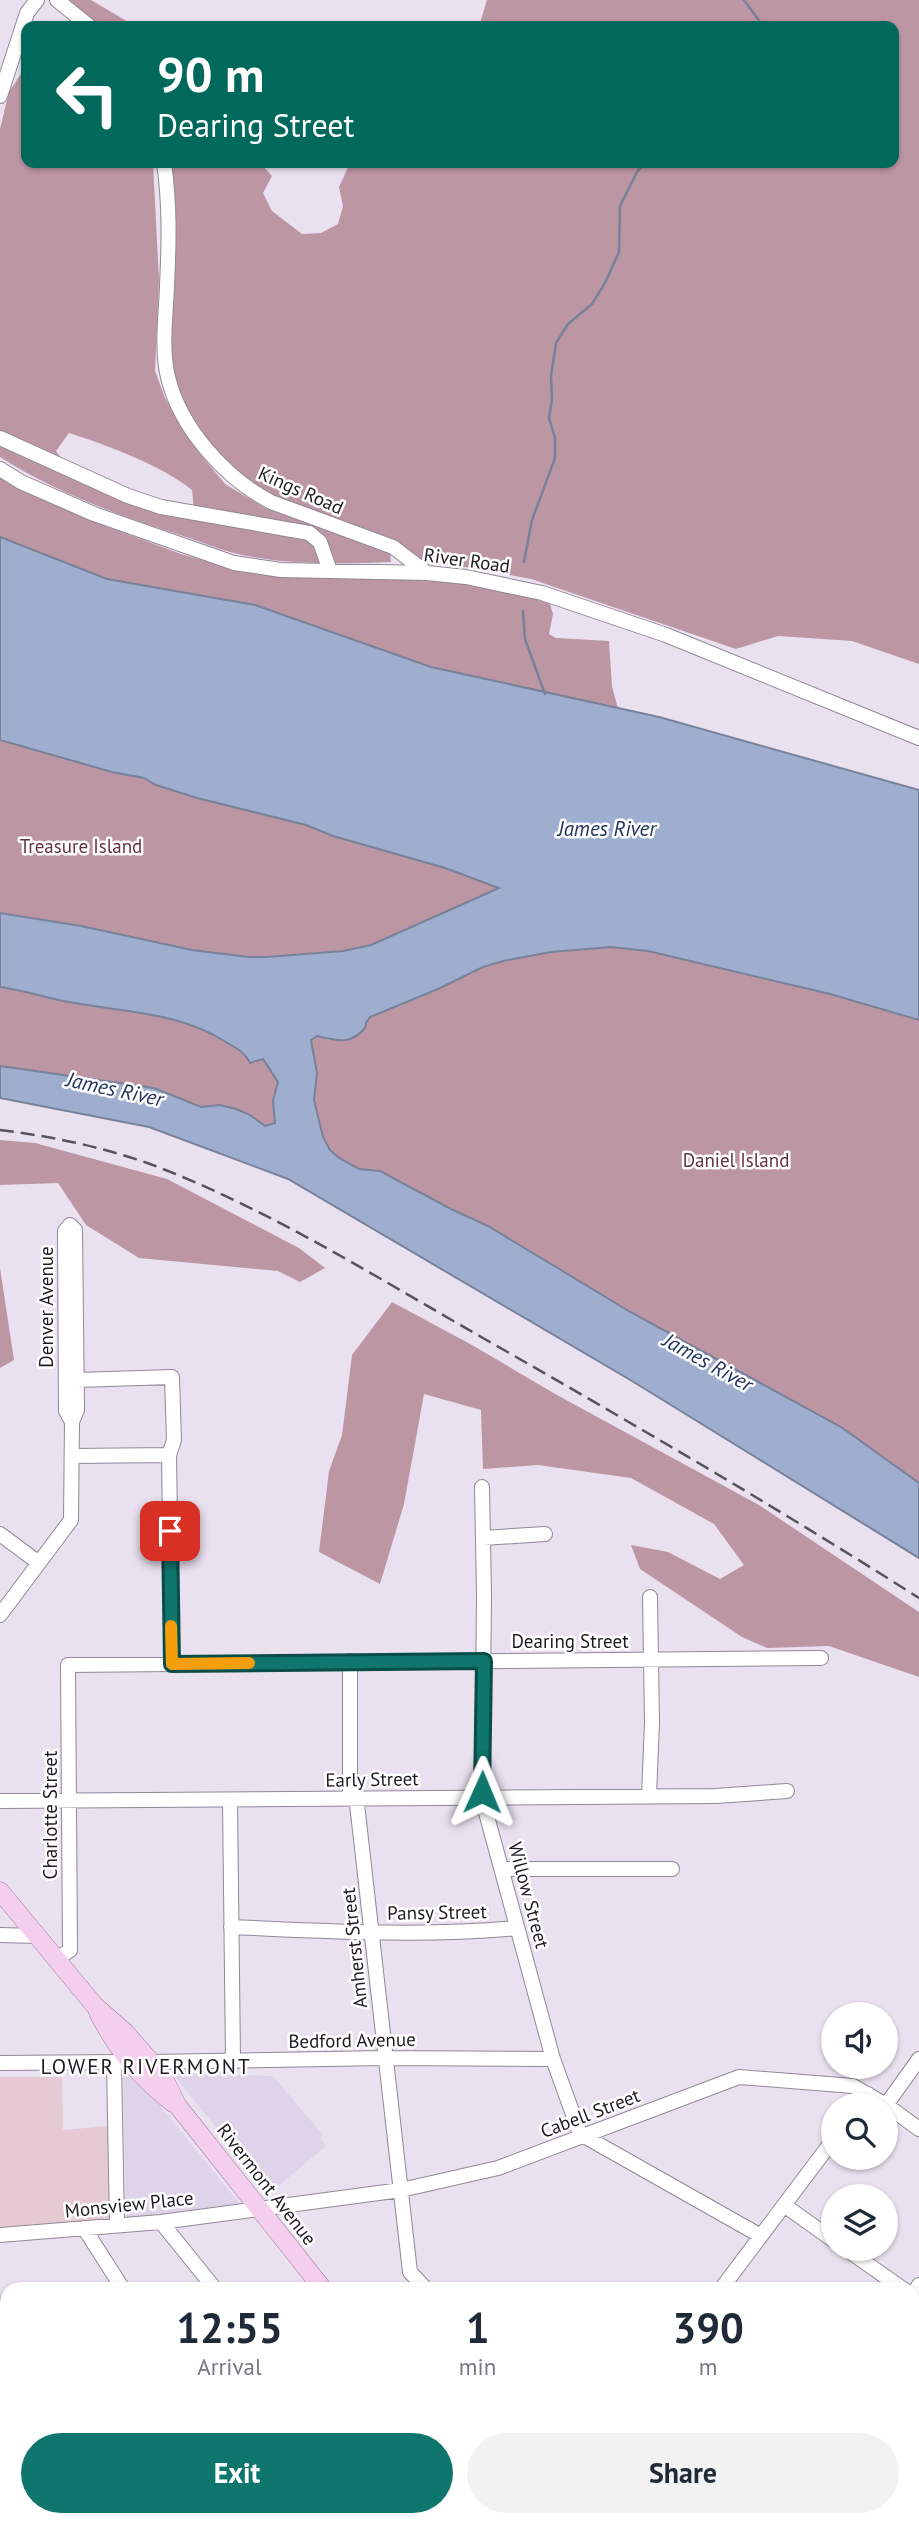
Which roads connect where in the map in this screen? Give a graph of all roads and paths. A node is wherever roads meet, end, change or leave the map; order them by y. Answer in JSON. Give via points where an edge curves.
{"nodes":[{"id":1,"x":37,"y":0,"type":"edge"},
{"id":2,"x":57,"y":0,"type":"edge"},
{"id":3,"x":24,"y":21,"type":"edge"},
{"id":4,"x":83,"y":21,"type":"edge"},
{"id":5,"x":21,"y":31,"type":"edge"},
{"id":6,"x":0,"y":96,"type":"edge"},
{"id":7,"x":164,"y":168,"type":"edge"},
{"id":8,"x":0,"y":438,"type":"edge"},
{"id":9,"x":0,"y":469,"type":"edge"},
{"id":10,"x":330,"y":571,"type":"junction"},
{"id":11,"x":427,"y":573,"type":"junction"},
{"id":12,"x":919,"y":737,"type":"edge"},
{"id":13,"x":76,"y":1380,"type":"junction"},
{"id":14,"x":72,"y":1422,"type":"junction"},
{"id":15,"x":72,"y":1455,"type":"junction"},
{"id":16,"x":169,"y":1455,"type":"junction"},
{"id":17,"x":482,"y":1487,"type":"dead end"},
{"id":18,"x":0,"y":1534,"type":"edge"},
{"id":19,"x":545,"y":1534,"type":"dead end"},
{"id":20,"x":483,"y":1538,"type":"junction"},
{"id":21,"x":38,"y":1563,"type":"junction"},
{"id":22,"x":650,"y":1598,"type":"dead end"},
{"id":23,"x":0,"y":1615,"type":"edge"},
{"id":24,"x":821,"y":1658,"type":"dead end"},
{"id":25,"x":651,"y":1660,"type":"junction"},
{"id":26,"x":350,"y":1661,"type":"junction"},
{"id":27,"x":484,"y":1661,"type":"junction"},
{"id":28,"x":172,"y":1664,"type":"junction"},
{"id":29,"x":68,"y":1665,"type":"joint"},
{"id":30,"x":787,"y":1791,"type":"dead end"},
{"id":31,"x":649,"y":1796,"type":"junction"},
{"id":32,"x":482,"y":1798,"type":"junction"},
{"id":33,"x":354,"y":1799,"type":"junction"},
{"id":34,"x":69,"y":1800,"type":"junction"},
{"id":35,"x":230,"y":1800,"type":"junction"},
{"id":36,"x":0,"y":1801,"type":"edge"},
{"id":37,"x":502,"y":1869,"type":"junction"},
{"id":38,"x":673,"y":1869,"type":"dead end"},
{"id":39,"x":0,"y":1891,"type":"edge"},
{"id":40,"x":231,"y":1927,"type":"junction"},
{"id":41,"x":517,"y":1928,"type":"junction"},
{"id":42,"x":371,"y":1933,"type":"junction"},
{"id":43,"x":0,"y":1935,"type":"edge"},
{"id":44,"x":38,"y":1936,"type":"junction"},
{"id":45,"x":57,"y":1959,"type":"junction"},
{"id":46,"x":98,"y":2012,"type":"junction"},
{"id":47,"x":385,"y":2058,"type":"junction"},
{"id":48,"x":554,"y":2059,"type":"junction"},
{"id":49,"x":919,"y":2059,"type":"edge"},
{"id":50,"x":233,"y":2061,"type":"junction"},
{"id":51,"x":132,"y":2062,"type":"junction"},
{"id":52,"x":151,"y":2062,"type":"junction"},
{"id":53,"x":0,"y":2063,"type":"edge"},
{"id":54,"x":114,"y":2063,"type":"junction"},
{"id":55,"x":858,"y":2093,"type":"edge"},
{"id":56,"x":895,"y":2093,"type":"edge"},
{"id":57,"x":177,"y":2105,"type":"junction"},
{"id":58,"x":898,"y":2114,"type":"edge"},
{"id":59,"x":919,"y":2129,"type":"edge"},
{"id":60,"x":584,"y":2136,"type":"junction"},
{"id":61,"x":821,"y":2156,"type":"edge"},
{"id":62,"x":401,"y":2190,"type":"junction"},
{"id":63,"x":784,"y":2205,"type":"junction"},
{"id":64,"x":261,"y":2210,"type":"junction"},
{"id":65,"x":161,"y":2222,"type":"junction"},
{"id":66,"x":117,"y":2225,"type":"junction"},
{"id":67,"x":84,"y":2228,"type":"junction"},
{"id":68,"x":821,"y":2231,"type":"edge"},
{"id":69,"x":0,"y":2235,"type":"edge"},
{"id":70,"x":761,"y":2236,"type":"junction"},
{"id":71,"x":863,"y":2261,"type":"edge"},
{"id":72,"x":119,"y":2282,"type":"edge"},
{"id":73,"x":209,"y":2282,"type":"edge"},
{"id":74,"x":318,"y":2282,"type":"edge"},
{"id":75,"x":419,"y":2282,"type":"edge"},
{"id":76,"x":727,"y":2282,"type":"edge"},
{"id":77,"x":893,"y":2282,"type":"edge"}],
"edges":[{"from":1,"to":3,"type":"street"},
{"from":2,"to":4,"type":"street"},
{"from":5,"to":6,"type":"street"},
{"from":7,"to":11,"type":"street","name":"Kings Road","via":[[169,215],[166,362],[173,391],[198,437],[227,471],[254,493],[393,547]]},
{"from":8,"to":10,"type":"street","via":[[161,507],[309,533],[320,542]]},
{"from":9,"to":10,"type":"street","name":"River Road","via":[[94,514],[234,563]]},
{"from":10,"to":11,"type":"street","name":"River Road"},
{"from":11,"to":12,"type":"street","name":"River Road","via":[[504,584],[601,612]]},
{"from":13,"to":14,"type":"street","name":"Denver Avenue","via":[[78,1410]]},
{"from":13,"to":14,"type":"street","name":"Denver Avenue","via":[[75,1230],[70,1225],[65,1231],[66,1411]]},
{"from":13,"to":16,"type":"street","via":[[172,1377],[174,1440]]},
{"from":14,"to":15,"type":"street","name":"Denver Avenue"},
{"from":15,"to":16,"type":"street"},
{"from":15,"to":21,"type":"street","name":"Denver Avenue","via":[[71,1520]]},
{"from":16,"to":28,"type":"street"},
{"from":17,"to":20,"type":"street","name":"Willow Street"},
{"from":18,"to":21,"type":"street"},
{"from":19,"to":20,"type":"street"},
{"from":20,"to":27,"type":"street","name":"Willow Street"},
{"from":21,"to":23,"type":"street","name":"Denver Avenue"},
{"from":22,"to":25,"type":"street"},
{"from":24,"to":25,"type":"street","name":"Dearing Street"},
{"from":25,"to":27,"type":"street","name":"Dearing Street"},
{"from":25,"to":31,"type":"street"},
{"from":26,"to":27,"type":"street","name":"Dearing Street"},
{"from":26,"to":28,"type":"street","name":"Dearing Street"},
{"from":26,"to":33,"type":"street","name":"Amherst Street","via":[[350,1792]]},
{"from":27,"to":32,"type":"street","name":"Willow Street"},
{"from":28,"to":29,"type":"street","name":"Dearing Street"},
{"from":29,"to":34,"type":"street","name":"Charlotte Street"},
{"from":30,"to":31,"type":"street","name":"Early Street"},
{"from":31,"to":32,"type":"street","name":"Early Street"},
{"from":32,"to":33,"type":"street","name":"Early Street"},
{"from":32,"to":37,"type":"street","name":"Willow Street"},
{"from":33,"to":35,"type":"street","name":"Early Street"},
{"from":33,"to":42,"type":"street","name":"Amherst Street"},
{"from":34,"to":35,"type":"street","name":"Early Street"},
{"from":34,"to":36,"type":"street","name":"Early Street"},
{"from":34,"to":45,"type":"street","name":"Charlotte Street","via":[[69,1950]]},
{"from":35,"to":40,"type":"street"},
{"from":37,"to":38,"type":"street"},
{"from":37,"to":41,"type":"street","name":"Willow Street"},
{"from":39,"to":44,"type":"main road","name":"Rivermont Avenue"},
{"from":40,"to":42,"type":"street","name":"Pansy Street"},
{"from":40,"to":50,"type":"street"},
{"from":41,"to":42,"type":"street","name":"Pansy Street"},
{"from":41,"to":48,"type":"street","name":"Willow Street"},
{"from":42,"to":47,"type":"street","name":"Amherst Street"},
{"from":43,"to":44,"type":"street"},
{"from":44,"to":45,"type":"main road","name":"Rivermont Avenue"},
{"from":45,"to":46,"type":"main road","name":"Rivermont Avenue"},
{"from":46,"to":51,"type":"main road","name":"Rivermont Avenue","via":[[109,2035]]},
{"from":46,"to":52,"type":"main road","name":"Rivermont Avenue","via":[[125,2032]]},
{"from":47,"to":48,"type":"street","name":"Bedford Avenue"},
{"from":47,"to":50,"type":"street","name":"Bedford Avenue"},
{"from":47,"to":62,"type":"street","name":"Amherst Street"},
{"from":48,"to":60,"type":"street","name":"Willow Street"},
{"from":49,"to":56,"type":"street"},
{"from":50,"to":52,"type":"street","name":"Bedford Avenue"},
{"from":51,"to":54,"type":"street"},
{"from":51,"to":57,"type":"main road","name":"Rivermont Avenue","via":[[154,2089]]},
{"from":52,"to":57,"type":"main road","name":"Rivermont Avenue"},
{"from":53,"to":54,"type":"street"},
{"from":54,"to":66,"type":"street"},
{"from":55,"to":60,"type":"street","name":"Cabell Street","via":[[853,2086],[836,2083],[739,2077]]},
{"from":57,"to":64,"type":"main road","name":"Rivermont Avenue"},
{"from":58,"to":59,"type":"street","name":"Cabell Street"},
{"from":60,"to":62,"type":"street","name":"Cabell Street","via":[[498,2168]]},
{"from":60,"to":70,"type":"street"},
{"from":61,"to":63,"type":"street"},
{"from":62,"to":64,"type":"street","name":"Cabell Street"},
{"from":62,"to":75,"type":"street","name":"Amherst Street","via":[[410,2272]]},
{"from":63,"to":68,"type":"street"},
{"from":63,"to":70,"type":"street"},
{"from":64,"to":65,"type":"street","name":"Monsview Place"},
{"from":64,"to":74,"type":"main road","name":"Rivermont Avenue"},
{"from":65,"to":66,"type":"street","name":"Monsview Place"},
{"from":65,"to":73,"type":"street"},
{"from":66,"to":67,"type":"street","name":"Monsview Place"},
{"from":67,"to":69,"type":"street","name":"Monsview Place"},
{"from":67,"to":72,"type":"street"},
{"from":70,"to":76,"type":"street"},
{"from":71,"to":77,"type":"street"}]}
